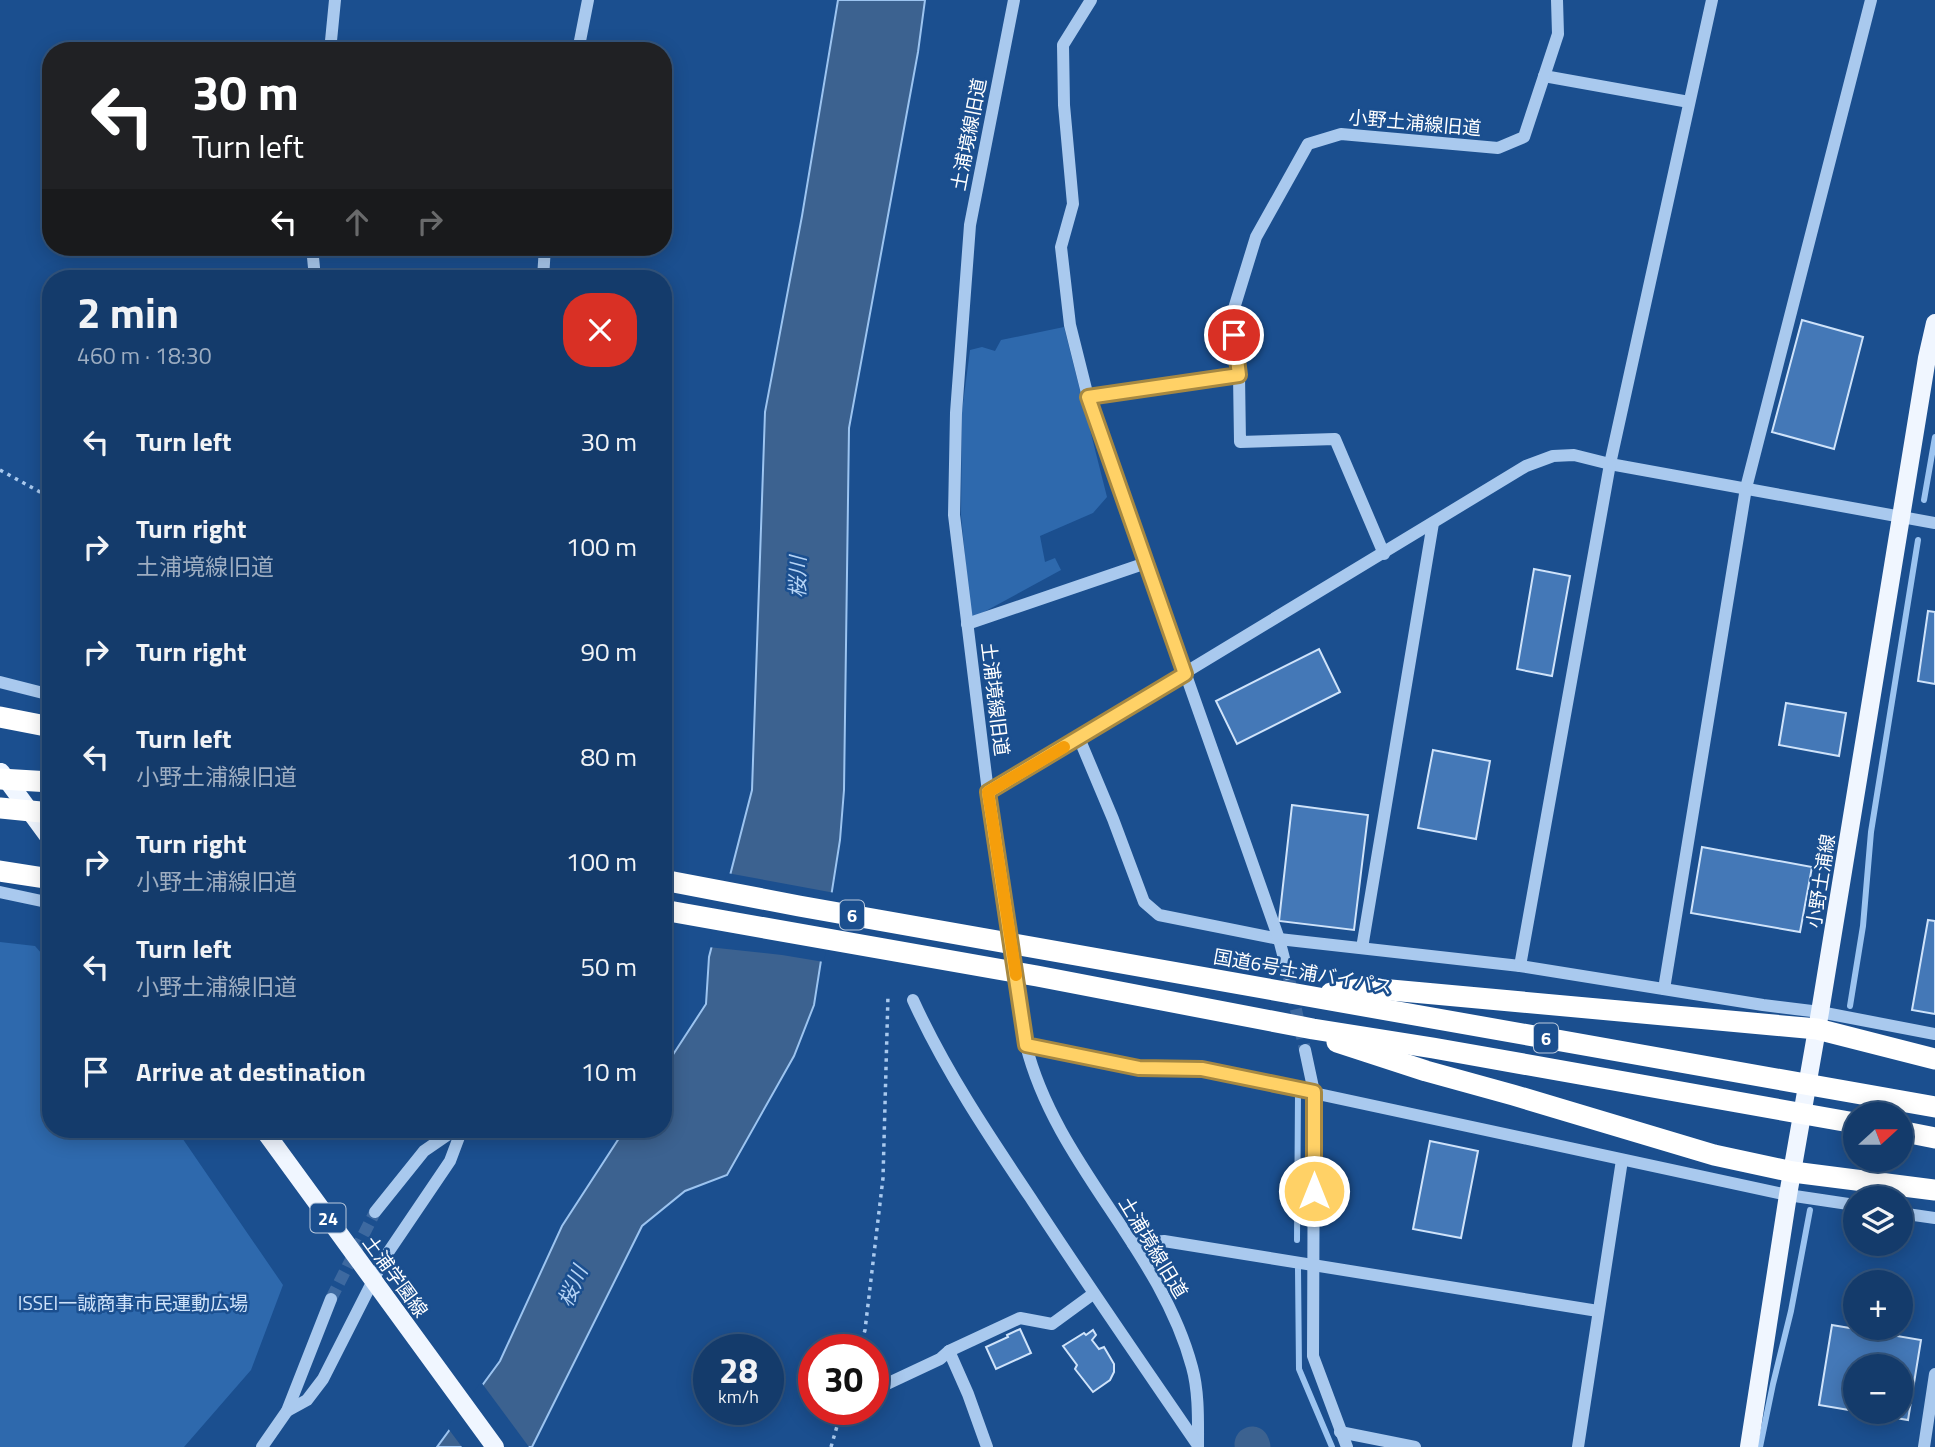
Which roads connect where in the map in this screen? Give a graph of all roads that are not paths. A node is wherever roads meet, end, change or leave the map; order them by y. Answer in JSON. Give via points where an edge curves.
{"nodes":[{"id":1,"x":334,"y":0,"type":"edge"},
{"id":2,"x":588,"y":0,"type":"edge"},
{"id":3,"x":1014,"y":0,"type":"edge"},
{"id":4,"x":1091,"y":0,"type":"edge"},
{"id":5,"x":1557,"y":0,"type":"edge"},
{"id":6,"x":1712,"y":0,"type":"edge"},
{"id":7,"x":1871,"y":0,"type":"edge"},
{"id":8,"x":331,"y":42,"type":"edge"},
{"id":9,"x":580,"y":42,"type":"edge"},
{"id":10,"x":1544,"y":76,"type":"junction"},
{"id":11,"x":1689,"y":102,"type":"junction"},
{"id":12,"x":1935,"y":323,"type":"edge"},
{"id":13,"x":1239,"y":375,"type":"junction"},
{"id":14,"x":1088,"y":397,"type":"junction"},
{"id":15,"x":1610,"y":464,"type":"junction"},
{"id":16,"x":1746,"y":488,"type":"junction"},
{"id":17,"x":1901,"y":517,"type":"junction"},
{"id":18,"x":1433,"y":523,"type":"junction"},
{"id":19,"x":1935,"y":523,"type":"edge"},
{"id":20,"x":1384,"y":554,"type":"junction"},
{"id":21,"x":1146,"y":563,"type":"junction"},
{"id":22,"x":967,"y":624,"type":"junction"},
{"id":23,"x":1185,"y":674,"type":"junction"},
{"id":24,"x":0,"y":682,"type":"edge"},
{"id":25,"x":42,"y":693,"type":"edge"},
{"id":26,"x":0,"y":717,"type":"edge"},
{"id":27,"x":42,"y":725,"type":"edge"},
{"id":28,"x":1079,"y":738,"type":"junction"},
{"id":29,"x":0,"y":770,"type":"edge"},
{"id":30,"x":0,"y":779,"type":"edge"},
{"id":31,"x":42,"y":781,"type":"edge"},
{"id":32,"x":988,"y":792,"type":"junction"},
{"id":33,"x":0,"y":808,"type":"edge"},
{"id":34,"x":42,"y":812,"type":"edge"},
{"id":35,"x":42,"y":828,"type":"edge"},
{"id":36,"x":0,"y":871,"type":"edge"},
{"id":37,"x":42,"y":878,"type":"edge"},
{"id":38,"x":672,"y":882,"type":"edge"},
{"id":39,"x":0,"y":892,"type":"edge"},
{"id":40,"x":42,"y":901,"type":"edge"},
{"id":41,"x":672,"y":912,"type":"edge"},
{"id":42,"x":1279,"y":940,"type":"junction"},
{"id":43,"x":1362,"y":948,"type":"junction"},
{"id":44,"x":1520,"y":966,"type":"junction"},
{"id":45,"x":1288,"y":974,"type":"tunnel mouth"},
{"id":46,"x":1664,"y":989,"type":"junction"},
{"id":47,"x":1312,"y":996,"type":"junction"},
{"id":48,"x":912,"y":1000,"type":"dead end"},
{"id":49,"x":1819,"y":1020,"type":"junction"},
{"id":50,"x":1313,"y":1029,"type":"junction"},
{"id":51,"x":1935,"y":1034,"type":"edge"},
{"id":52,"x":1026,"y":1045,"type":"junction"},
{"id":53,"x":1305,"y":1050,"type":"tunnel mouth"},
{"id":54,"x":1935,"y":1059,"type":"edge"},
{"id":55,"x":1314,"y":1092,"type":"junction"},
{"id":56,"x":1935,"y":1107,"type":"edge"},
{"id":57,"x":1843,"y":1121,"type":"edge"},
{"id":58,"x":1913,"y":1134,"type":"edge"},
{"id":59,"x":270,"y":1138,"type":"edge"},
{"id":60,"x":443,"y":1138,"type":"edge"},
{"id":61,"x":459,"y":1138,"type":"edge"},
{"id":62,"x":1935,"y":1138,"type":"edge"},
{"id":63,"x":1622,"y":1160,"type":"junction"},
{"id":64,"x":1793,"y":1172,"type":"junction"},
{"id":65,"x":1935,"y":1190,"type":"edge"},
{"id":66,"x":1788,"y":1195,"type":"junction"},
{"id":67,"x":1843,"y":1203,"type":"edge"},
{"id":68,"x":374,"y":1212,"type":"tunnel mouth"},
{"id":69,"x":1913,"y":1215,"type":"edge"},
{"id":70,"x":1935,"y":1218,"type":"edge"},
{"id":71,"x":1133,"y":1244,"type":"junction"},
{"id":72,"x":1313,"y":1265,"type":"junction"},
{"id":73,"x":374,"y":1281,"type":"junction"},
{"id":74,"x":1093,"y":1294,"type":"junction"},
{"id":75,"x":331,"y":1299,"type":"tunnel mouth"},
{"id":76,"x":1598,"y":1311,"type":"junction"},
{"id":77,"x":949,"y":1351,"type":"junction"},
{"id":78,"x":1935,"y":1374,"type":"edge"},
{"id":79,"x":889,"y":1383,"type":"edge"},
{"id":80,"x":286,"y":1411,"type":"junction"},
{"id":81,"x":1340,"y":1433,"type":"junction"},
{"id":82,"x":1198,"y":1446,"type":"edge"},
{"id":83,"x":262,"y":1447,"type":"edge"},
{"id":84,"x":495,"y":1447,"type":"edge"},
{"id":85,"x":987,"y":1447,"type":"edge"},
{"id":86,"x":1347,"y":1447,"type":"edge"},
{"id":87,"x":1415,"y":1447,"type":"edge"},
{"id":88,"x":1578,"y":1447,"type":"edge"},
{"id":89,"x":1749,"y":1447,"type":"edge"},
{"id":90,"x":1924,"y":1447,"type":"edge"}],
"edges":[{"from":1,"to":8,"type":"street"},
{"from":2,"to":9,"type":"street"},
{"from":3,"to":22,"type":"street","name":"土浦境線旧道","via":[[970,225],[956,413],[954,515]]},
{"from":4,"to":14,"type":"street","via":[[1063,45],[1073,204],[1061,247],[1070,325]]},
{"from":5,"to":10,"type":"street","name":"小野土浦線旧道","via":[[1558,34]]},
{"from":6,"to":11,"type":"street"},
{"from":7,"to":16,"type":"street"},
{"from":10,"to":11,"type":"street"},
{"from":10,"to":13,"type":"street","name":"小野土浦線旧道","via":[[1524,137],[1498,148],[1341,134],[1308,144],[1256,237],[1232,315]]},
{"from":11,"to":15,"type":"street"},
{"from":12,"to":17,"type":"main road","name":"小野土浦線"},
{"from":13,"to":14,"type":"street"},
{"from":13,"to":20,"type":"street","name":"小野土浦線旧道","via":[[1240,442],[1335,439]]},
{"from":14,"to":21,"type":"street"},
{"from":15,"to":16,"type":"street"},
{"from":15,"to":18,"type":"street","via":[[1574,455],[1553,456],[1526,466]]},
{"from":15,"to":44,"type":"street"},
{"from":16,"to":17,"type":"street"},
{"from":16,"to":46,"type":"street"},
{"from":17,"to":19,"type":"street"},
{"from":17,"to":49,"type":"main road","name":"小野土浦線"},
{"from":18,"to":20,"type":"street"},
{"from":18,"to":43,"type":"street"},
{"from":20,"to":23,"type":"street"},
{"from":21,"to":22,"type":"street"},
{"from":21,"to":23,"type":"street"},
{"from":22,"to":32,"type":"street","name":"土浦境線旧道"},
{"from":23,"to":28,"type":"street"},
{"from":23,"to":42,"type":"street"},
{"from":24,"to":25,"type":"street"},
{"from":26,"to":27,"type":"highway"},
{"from":28,"to":32,"type":"street"},
{"from":28,"to":42,"type":"street","via":[[1144,902],[1159,915]]},
{"from":29,"to":35,"type":"main road"},
{"from":30,"to":31,"type":"highway"},
{"from":32,"to":52,"type":"street","name":"土浦境線旧道"},
{"from":33,"to":34,"type":"highway"},
{"from":36,"to":37,"type":"highway"},
{"from":38,"to":47,"type":"highway","name":"国道6号土浦バイパス","number":"6"},
{"from":39,"to":40,"type":"street"},
{"from":41,"to":50,"type":"highway","number":"6"},
{"from":42,"to":43,"type":"street"},
{"from":42,"to":45,"type":"street"},
{"from":43,"to":44,"type":"street"},
{"from":44,"to":46,"type":"street"},
{"from":46,"to":49,"type":"street","via":[[1763,1005]]},
{"from":47,"to":49,"type":"highway","via":[[1369,988]]},
{"from":47,"to":56,"type":"highway","name":"国道6号土浦バイパス","number":"6"},
{"from":48,"to":74,"type":"street","via":[[932,1043]]},
{"from":49,"to":51,"type":"street"},
{"from":49,"to":54,"type":"highway"},
{"from":49,"to":64,"type":"main road","name":"小野土浦線"},
{"from":50,"to":57,"type":"highway","number":"6"},
{"from":50,"to":64,"type":"highway","via":[[1343,1046],[1426,1071],[1713,1155]]},
{"from":52,"to":55,"type":"street","via":[[1139,1068],[1202,1069]]},
{"from":52,"to":71,"type":"street","name":"土浦境線旧道","via":[[1058,1127]]},
{"from":53,"to":55,"type":"street"},
{"from":55,"to":63,"type":"street"},
{"from":55,"to":72,"type":"street"},
{"from":58,"to":62,"type":"highway"},
{"from":59,"to":73,"type":"main road","name":"土浦学園線","number":"24"},
{"from":60,"to":68,"type":"street","via":[[424,1151]]},
{"from":61,"to":73,"type":"street","via":[[450,1161],[385,1257]]},
{"from":63,"to":66,"type":"street"},
{"from":63,"to":76,"type":"street"},
{"from":64,"to":65,"type":"highway"},
{"from":64,"to":66,"type":"main road","name":"小野土浦線"},
{"from":66,"to":67,"type":"street"},
{"from":66,"to":89,"type":"main road","name":"小野土浦線"},
{"from":69,"to":70,"type":"street"},
{"from":71,"to":72,"type":"street","via":[[1164,1241]]},
{"from":71,"to":82,"type":"street","name":"土浦境線旧道","via":[[1164,1296],[1185,1345],[1193,1370]]},
{"from":72,"to":76,"type":"street"},
{"from":72,"to":81,"type":"street","via":[[1313,1356]]},
{"from":73,"to":80,"type":"street","via":[[323,1379],[307,1400]]},
{"from":73,"to":84,"type":"main road","name":"土浦学園線","number":"24"},
{"from":74,"to":77,"type":"street","via":[[1052,1324],[1020,1318]]},
{"from":74,"to":82,"type":"street"},
{"from":75,"to":80,"type":"street"},
{"from":76,"to":88,"type":"street"},
{"from":77,"to":79,"type":"street"},
{"from":77,"to":85,"type":"street"},
{"from":78,"to":90,"type":"street"},
{"from":80,"to":83,"type":"street"},
{"from":81,"to":86,"type":"street"},
{"from":81,"to":87,"type":"street"}]}
